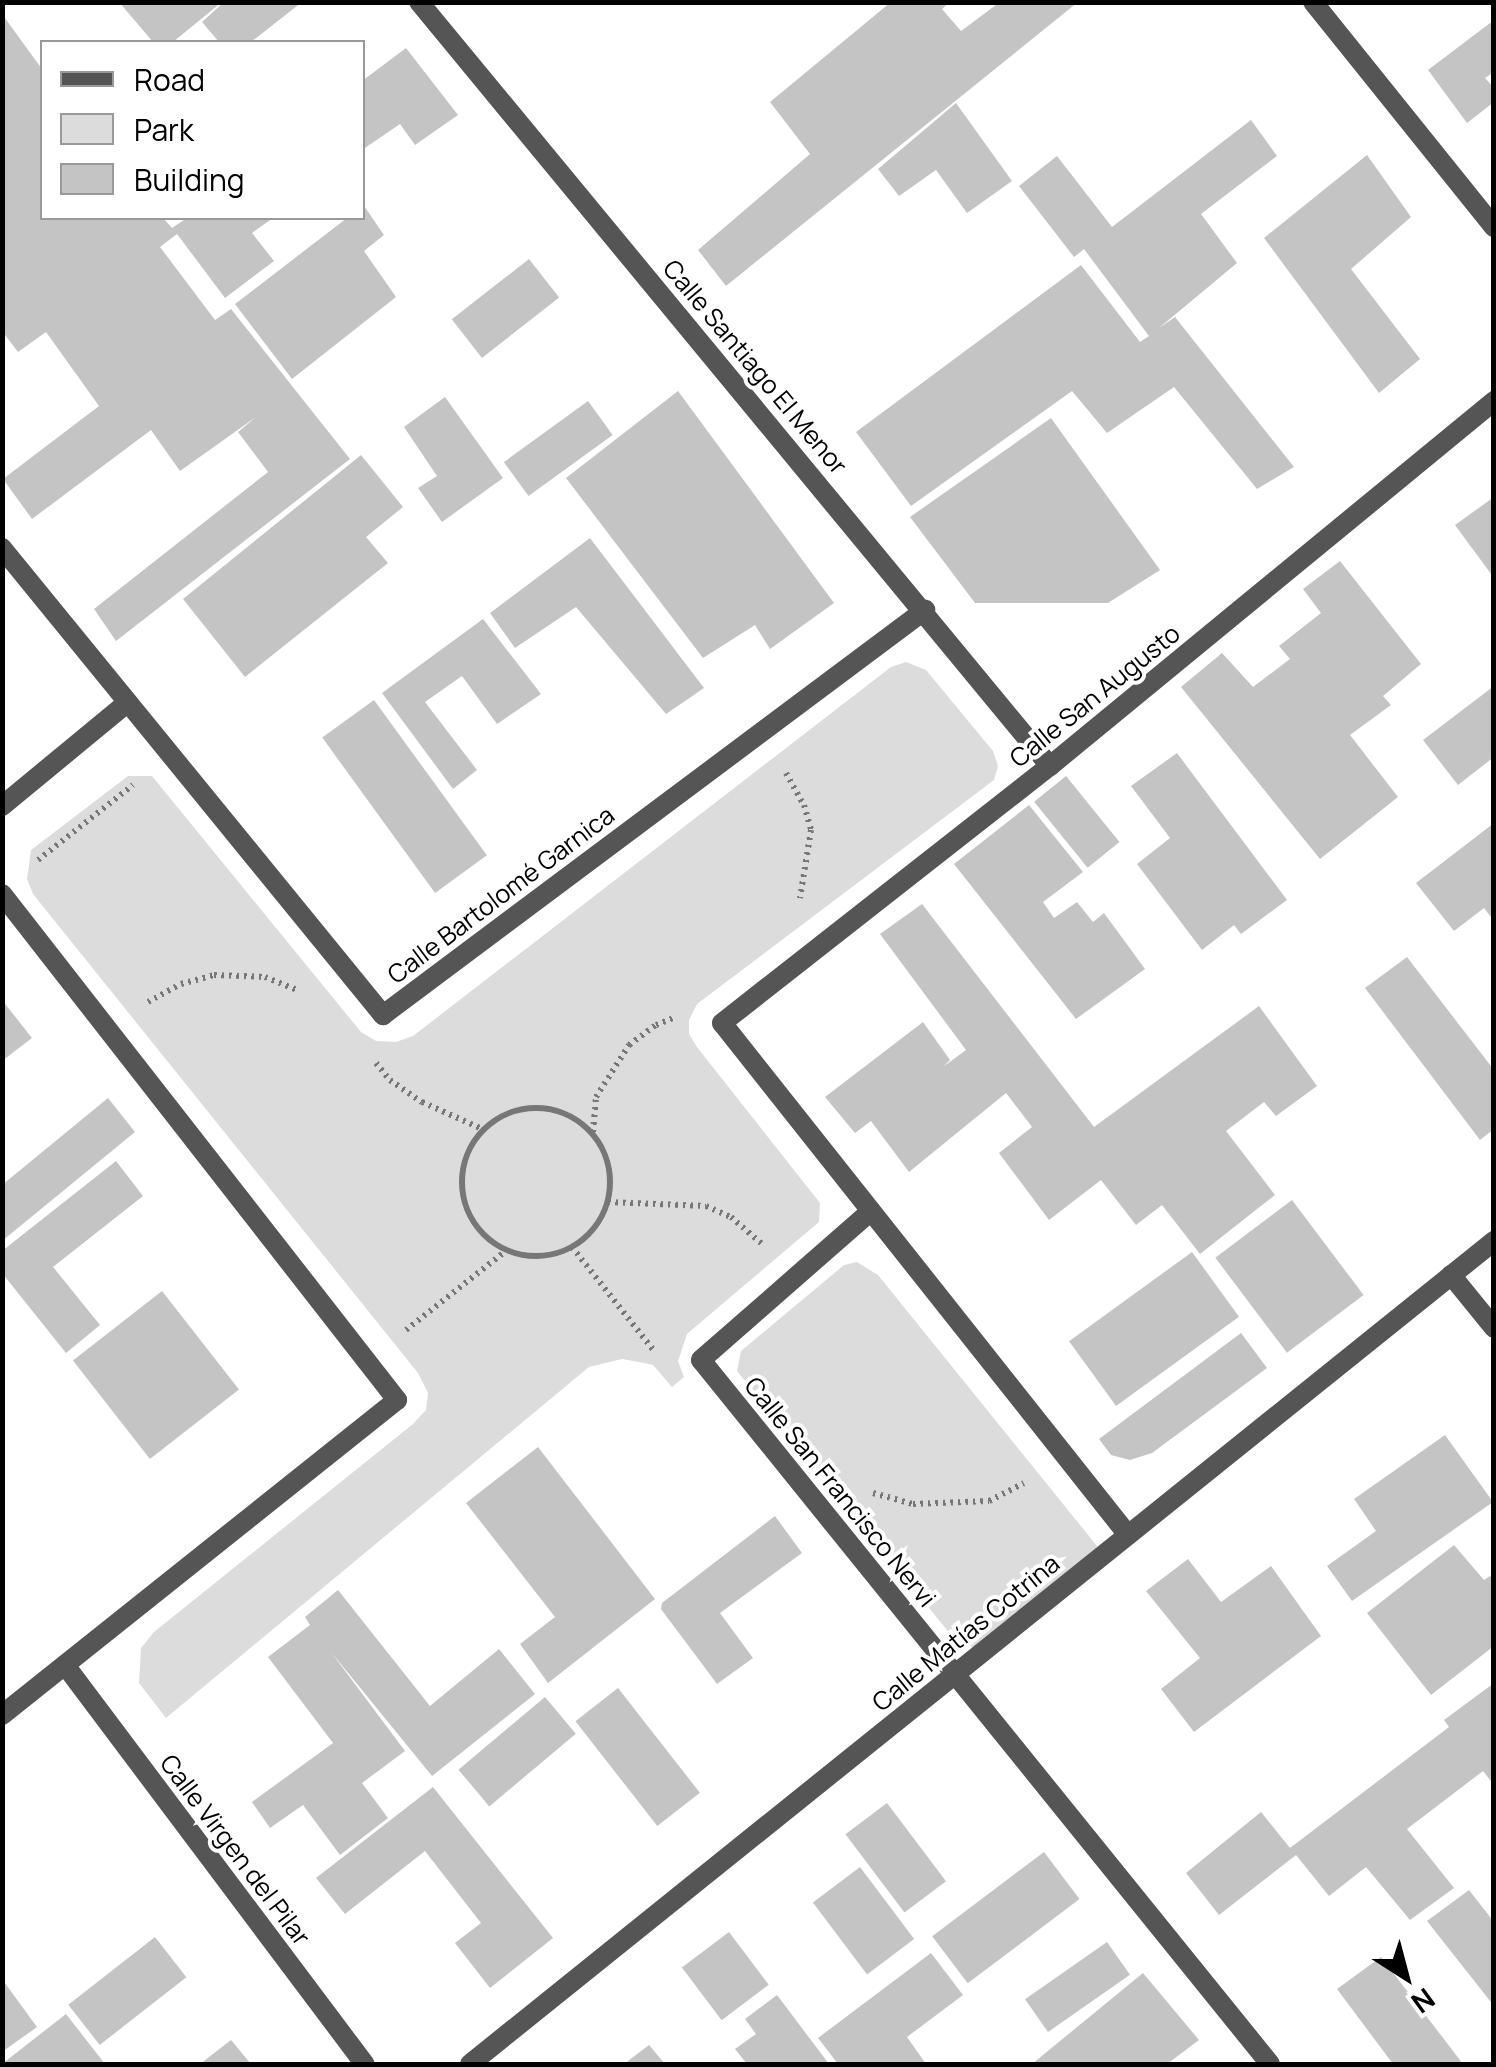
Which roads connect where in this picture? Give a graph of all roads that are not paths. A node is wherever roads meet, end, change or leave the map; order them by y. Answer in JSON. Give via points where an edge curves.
{"nodes":[{"id":1,"x":419,"y":2,"type":"edge"},
{"id":2,"x":1312,"y":2,"type":"edge"},
{"id":3,"x":1494,"y":227,"type":"edge"},
{"id":4,"x":1494,"y":400,"type":"edge"},
{"id":5,"x":2,"y":548,"type":"edge"},
{"id":6,"x":925,"y":610,"type":"junction"},
{"id":7,"x":128,"y":702,"type":"junction"},
{"id":8,"x":1050,"y":766,"type":"junction"},
{"id":9,"x":2,"y":806,"type":"edge"},
{"id":10,"x":2,"y":894,"type":"edge"},
{"id":11,"x":871,"y":1212,"type":"junction"},
{"id":12,"x":1494,"y":1241,"type":"edge"},
{"id":13,"x":1451,"y":1275,"type":"junction"},
{"id":14,"x":1494,"y":1328,"type":"edge"},
{"id":15,"x":1128,"y":1535,"type":"junction"},
{"id":16,"x":66,"y":1665,"type":"junction"},
{"id":17,"x":954,"y":1674,"type":"junction"},
{"id":18,"x":2,"y":1716,"type":"edge"},
{"id":19,"x":364,"y":2064,"type":"edge"},
{"id":20,"x":470,"y":2064,"type":"edge"},
{"id":21,"x":1270,"y":2064,"type":"edge"}],
"edges":[{"from":1,"to":6,"type":"street","name":"Calle Santiago El Menor"},
{"from":2,"to":3,"type":"street"},
{"from":4,"to":8,"type":"street","name":"Calle San Augusto"},
{"from":5,"to":7,"type":"street","name":"Calle Bartolomé Garnica"},
{"from":6,"to":7,"type":"street","name":"Calle Bartolomé Garnica","via":[[383,1015]]},
{"from":6,"to":8,"type":"street","name":"Calle Santiago El Menor"},
{"from":7,"to":9,"type":"street"},
{"from":8,"to":11,"type":"street","name":"Calle San Augusto","via":[[722,1023]]},
{"from":10,"to":16,"type":"street","via":[[397,1400]]},
{"from":11,"to":15,"type":"street"},
{"from":11,"to":17,"type":"street","name":"Calle San Francisco Nervi","via":[[702,1360]]},
{"from":12,"to":13,"type":"street","name":"Calle Matías Cotrina"},
{"from":13,"to":14,"type":"street"},
{"from":13,"to":15,"type":"street","name":"Calle Matías Cotrina"},
{"from":15,"to":17,"type":"street","name":"Calle Matías Cotrina"},
{"from":16,"to":18,"type":"street"},
{"from":16,"to":19,"type":"street","name":"Calle Virgen del Pilar"},
{"from":17,"to":20,"type":"street","name":"Calle Matías Cotrina"},
{"from":17,"to":21,"type":"street","name":"Calle San Francisco Nervi"}]}
